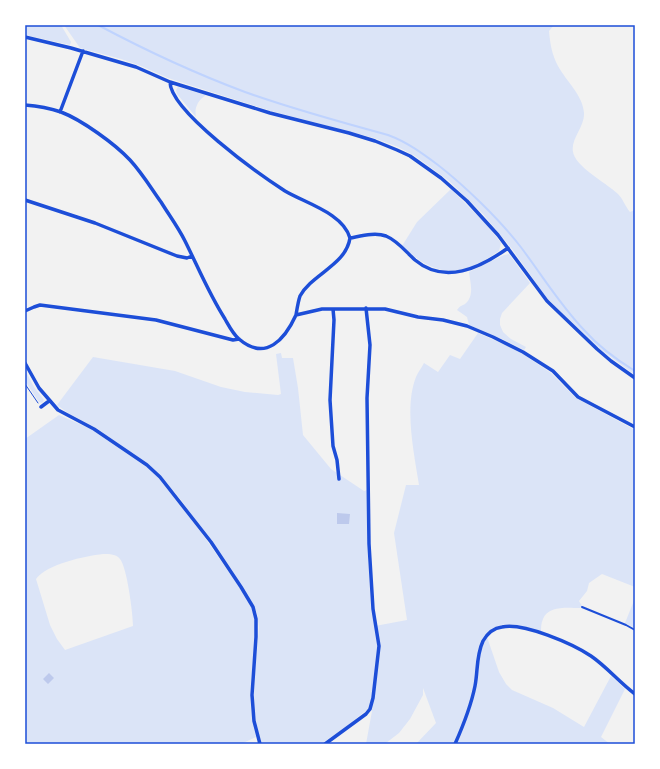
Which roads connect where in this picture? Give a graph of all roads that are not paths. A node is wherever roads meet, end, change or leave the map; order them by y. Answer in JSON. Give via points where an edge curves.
{"nodes":[{"id":1,"x":25,"y":37,"type":"edge"},
{"id":2,"x":83,"y":51,"type":"junction"},
{"id":3,"x":170,"y":82,"type":"junction"},
{"id":4,"x":25,"y":105,"type":"edge"},
{"id":5,"x":60,"y":112,"type":"junction"},
{"id":6,"x":25,"y":200,"type":"edge"},
{"id":7,"x":350,"y":238,"type":"junction"},
{"id":8,"x":508,"y":248,"type":"junction"},
{"id":9,"x":192,"y":256,"type":"junction"},
{"id":10,"x":366,"y":308,"type":"junction"},
{"id":11,"x":333,"y":309,"type":"junction"},
{"id":12,"x":25,"y":311,"type":"edge"},
{"id":13,"x":296,"y":315,"type":"junction"},
{"id":14,"x":239,"y":339,"type":"junction"},
{"id":15,"x":25,"y":363,"type":"edge"},
{"id":16,"x":635,"y":378,"type":"edge"},
{"id":17,"x":49,"y":401,"type":"junction"},
{"id":18,"x":41,"y":407,"type":"road end"},
{"id":19,"x":635,"y":427,"type":"edge"},
{"id":20,"x":339,"y":480,"type":"dead end"},
{"id":21,"x":582,"y":607,"type":"dead end"},
{"id":22,"x":635,"y":630,"type":"edge"},
{"id":23,"x":635,"y":694,"type":"edge"},
{"id":24,"x":260,"y":744,"type":"edge"},
{"id":25,"x":325,"y":744,"type":"edge"},
{"id":26,"x":454,"y":744,"type":"edge"}],
"edges":[{"from":1,"to":2,"type":"street"},
{"from":2,"to":3,"type":"street","via":[[136,67]]},
{"from":2,"to":5,"type":"street"},
{"from":3,"to":7,"type":"street","via":[[180,103],[208,133],[270,181],[335,217]]},
{"from":3,"to":8,"type":"street","via":[[349,133],[398,150],[428,168],[452,187],[481,215]]},
{"from":4,"to":5,"type":"street"},
{"from":5,"to":9,"type":"street","via":[[111,143],[131,161],[182,235]]},
{"from":6,"to":9,"type":"street","via":[[95,223],[177,256]]},
{"from":7,"to":8,"type":"street","via":[[373,234],[385,236],[395,241],[423,265],[449,272],[462,272],[475,267]]},
{"from":7,"to":13,"type":"street","via":[[342,254],[301,294]]},
{"from":8,"to":16,"type":"street","via":[[547,301],[597,349]]},
{"from":9,"to":14,"type":"street","via":[[214,302]]},
{"from":10,"to":11,"type":"street"},
{"from":10,"to":19,"type":"street","via":[[392,310],[455,323],[493,337],[553,371],[578,397]]},
{"from":10,"to":25,"type":"street","via":[[370,345],[367,398],[369,544],[372,599],[379,646],[378,665],[370,709]]},
{"from":11,"to":13,"type":"street"},
{"from":11,"to":20,"type":"street","via":[[330,400],[333,446]]},
{"from":12,"to":14,"type":"street","via":[[40,306],[142,318],[168,322],[233,340]]},
{"from":13,"to":14,"type":"street","via":[[281,339],[273,346],[255,348]]},
{"from":15,"to":17,"type":"street"},
{"from":17,"to":18,"type":"street"},
{"from":17,"to":24,"type":"street","via":[[60,412],[94,429],[154,471],[208,538],[238,582],[253,607],[256,620],[252,695],[254,721]]},
{"from":21,"to":22,"type":"lane"},
{"from":23,"to":26,"type":"street","via":[[594,659],[572,646],[518,627],[501,627],[489,634],[480,648],[473,695]]}]}
